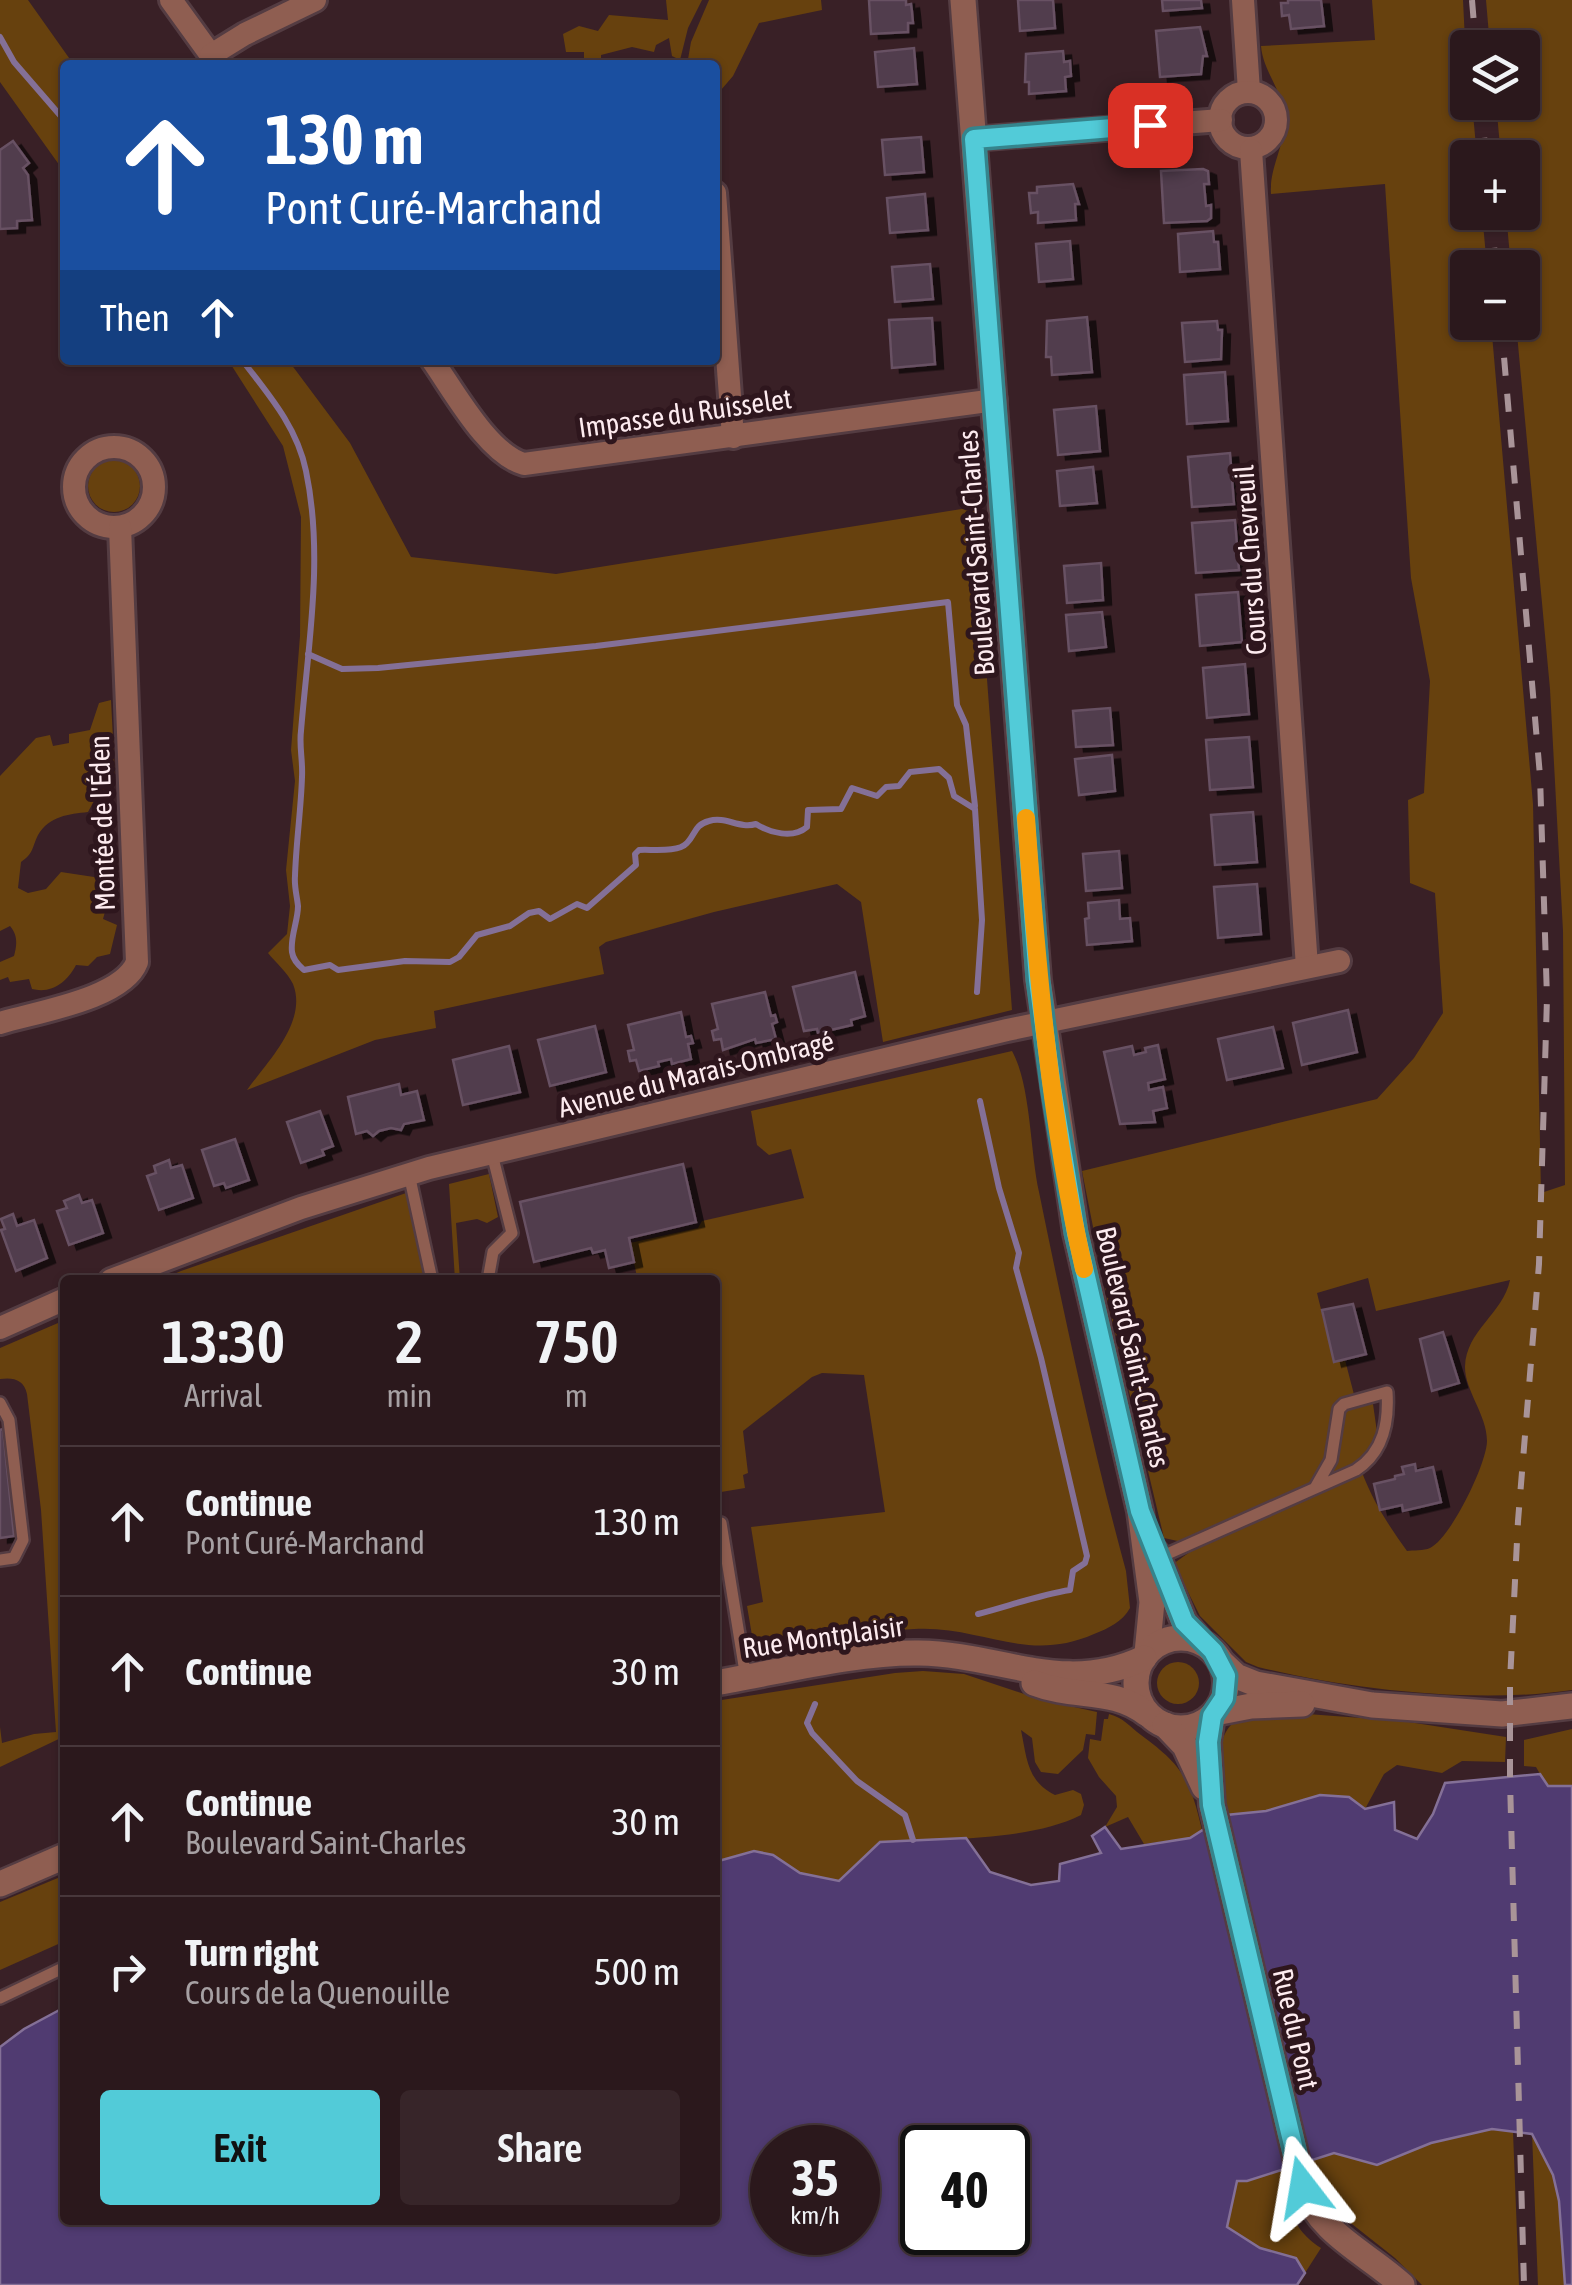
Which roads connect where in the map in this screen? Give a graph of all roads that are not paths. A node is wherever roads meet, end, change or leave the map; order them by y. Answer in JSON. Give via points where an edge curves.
{"nodes":[{"id":1,"x":171,"y":0,"type":"edge"},
{"id":2,"x":316,"y":0,"type":"edge"},
{"id":3,"x":963,"y":0,"type":"edge"},
{"id":4,"x":1244,"y":0,"type":"edge"},
{"id":5,"x":215,"y":60,"type":"edge"},
{"id":6,"x":1248,"y":91,"type":"junction"},
{"id":7,"x":1221,"y":120,"type":"junction"},
{"id":8,"x":974,"y":139,"type":"junction"},
{"id":9,"x":1251,"y":150,"type":"junction"},
{"id":10,"x":720,"y":261,"type":"edge"},
{"id":11,"x":436,"y":365,"type":"edge"},
{"id":12,"x":995,"y":400,"type":"junction"},
{"id":13,"x":733,"y":437,"type":"junction"},
{"id":14,"x":120,"y":527,"type":"dead end"},
{"id":15,"x":1339,"y":961,"type":"dead end"},
{"id":16,"x":1307,"y":967,"type":"junction"},
{"id":17,"x":1043,"y":1022,"type":"junction"},
{"id":18,"x":0,"y":1023,"type":"edge"},
{"id":19,"x":492,"y":1154,"type":"junction"},
{"id":20,"x":409,"y":1174,"type":"junction"},
{"id":21,"x":125,"y":1275,"type":"edge"},
{"id":22,"x":431,"y":1275,"type":"edge"},
{"id":23,"x":489,"y":1275,"type":"edge"},
{"id":24,"x":60,"y":1301,"type":"edge"},
{"id":25,"x":0,"y":1328,"type":"edge"},
{"id":26,"x":0,"y":1403,"type":"edge"},
{"id":27,"x":1315,"y":1488,"type":"junction"},
{"id":28,"x":720,"y":1523,"type":"edge"},
{"id":29,"x":0,"y":1560,"type":"edge"},
{"id":30,"x":1152,"y":1560,"type":"junction"},
{"id":31,"x":1201,"y":1642,"type":"junction"},
{"id":32,"x":1146,"y":1656,"type":"junction"},
{"id":33,"x":1221,"y":1662,"type":"junction"},
{"id":34,"x":999,"y":1665,"type":"junction"},
{"id":35,"x":746,"y":1678,"type":"junction"},
{"id":36,"x":720,"y":1682,"type":"edge"},
{"id":37,"x":1372,"y":1704,"type":"junction"},
{"id":38,"x":1572,"y":1706,"type":"edge"},
{"id":39,"x":1214,"y":1714,"type":"junction"},
{"id":40,"x":1159,"y":1722,"type":"junction"},
{"id":41,"x":1212,"y":1805,"type":"junction"},
{"id":42,"x":60,"y":1858,"type":"edge"},
{"id":43,"x":0,"y":1884,"type":"edge"},
{"id":44,"x":60,"y":1969,"type":"edge"},
{"id":45,"x":0,"y":1998,"type":"edge"},
{"id":46,"x":1402,"y":2285,"type":"edge"}],
"edges":[{"from":1,"to":5,"type":"street"},
{"from":2,"to":5,"type":"street","via":[[245,34]]},
{"from":3,"to":8,"type":"street","name":"Boulevard Saint-Charles"},
{"from":4,"to":6,"type":"street"},
{"from":6,"to":7,"type":"street","via":[[1227,102]]},
{"from":6,"to":9,"type":"street","via":[[1271,104],[1275,122],[1268,140]]},
{"from":7,"to":8,"type":"street"},
{"from":7,"to":9,"type":"street","via":[[1226,138]]},
{"from":8,"to":12,"type":"street","name":"Boulevard Saint-Charles"},
{"from":9,"to":16,"type":"street","name":"Cours du Chevreuil"},
{"from":10,"to":13,"type":"street"},
{"from":11,"to":13,"type":"street","name":"Impasse du Ruisselet","via":[[496,447],[524,464]]},
{"from":12,"to":13,"type":"street","name":"Impasse du Ruisselet"},
{"from":12,"to":17,"type":"street","name":"Boulevard Saint-Charles"},
{"from":14,"to":18,"type":"street","name":"Montée de l'Éden","via":[[137,962],[108,991]]},
{"from":15,"to":16,"type":"street","name":"Avenue du Marais-Ombragé"},
{"from":16,"to":17,"type":"street","name":"Avenue du Marais-Ombragé"},
{"from":17,"to":19,"type":"street","name":"Avenue du Marais-Ombragé"},
{"from":17,"to":30,"type":"street","name":"Boulevard Saint-Charles","via":[[1076,1233]]},
{"from":19,"to":20,"type":"street","name":"Avenue du Marais-Ombragé"},
{"from":19,"to":23,"type":"lane","via":[[512,1233],[493,1252]]},
{"from":20,"to":21,"type":"street","name":"Avenue du Marais-Ombragé"},
{"from":20,"to":22,"type":"lane"},
{"from":24,"to":25,"type":"street"},
{"from":26,"to":29,"type":"lane","via":[[9,1420],[23,1540],[18,1554]]},
{"from":27,"to":27,"type":"lane","via":[[1372,1458],[1383,1438],[1386,1392],[1339,1408],[1331,1460]]},
{"from":27,"to":30,"type":"lane"},
{"from":28,"to":35,"type":"lane"},
{"from":30,"to":31,"type":"street","name":"Boulevard Saint-Charles"},
{"from":30,"to":32,"type":"street","name":"Boulevard Saint-Charles"},
{"from":31,"to":32,"type":"street","via":[[1172,1638]]},
{"from":31,"to":33,"type":"street"},
{"from":32,"to":34,"type":"street","name":"Rue Montplaisir","via":[[1083,1676]]},
{"from":32,"to":40,"type":"street","via":[[1137,1672],[1138,1696]]},
{"from":33,"to":37,"type":"street","via":[[1256,1684]]},
{"from":33,"to":39,"type":"street","via":[[1226,1687]]},
{"from":34,"to":35,"type":"street","name":"Rue Montplaisir","via":[[958,1655],[897,1653]]},
{"from":34,"to":40,"type":"street","name":"Rue Montplaisir","via":[[1058,1692],[1120,1697]]},
{"from":35,"to":36,"type":"street","name":"Rue Montplaisir"},
{"from":37,"to":38,"type":"street","via":[[1502,1714]]},
{"from":37,"to":39,"type":"street","via":[[1272,1704]]},
{"from":39,"to":40,"type":"street","via":[[1192,1727]]},
{"from":39,"to":41,"type":"street","via":[[1208,1742]]},
{"from":40,"to":41,"type":"street","via":[[1185,1746]]},
{"from":41,"to":46,"type":"street","name":"Rue du Pont","via":[[1309,2204],[1326,2226]]},
{"from":42,"to":43,"type":"street"},
{"from":44,"to":45,"type":"lane"}]}
